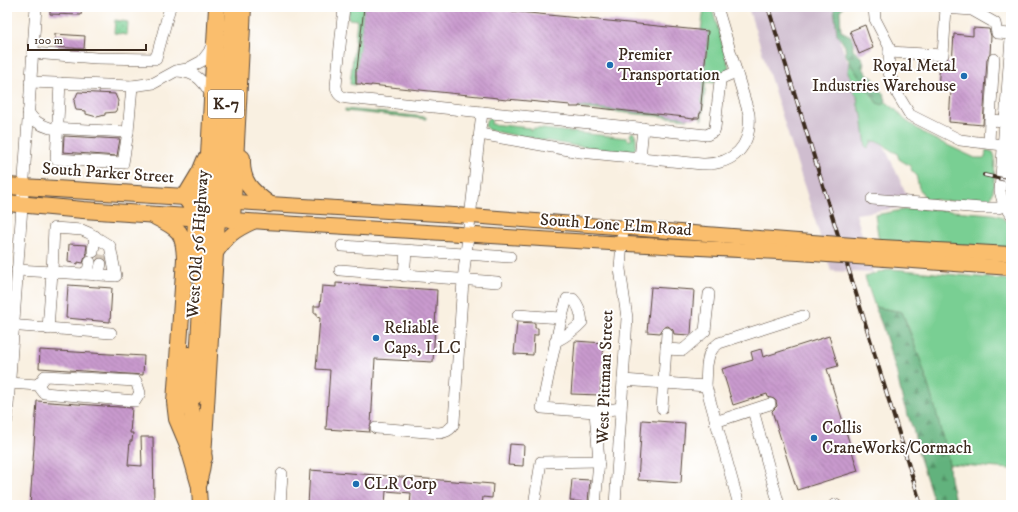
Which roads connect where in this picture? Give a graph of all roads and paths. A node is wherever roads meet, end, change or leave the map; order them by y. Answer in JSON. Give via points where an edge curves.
{"nodes":[{"id":1,"x":36,"y":7,"type":"edge"},
{"id":2,"x":170,"y":7,"type":"edge"},
{"id":3,"x":217,"y":7,"type":"edge"},
{"id":4,"x":233,"y":7,"type":"edge"},
{"id":5,"x":244,"y":7,"type":"edge"},
{"id":6,"x":252,"y":7,"type":"edge"},
{"id":7,"x":344,"y":7,"type":"edge"},
{"id":8,"x":717,"y":7,"type":"edge"},
{"id":9,"x":874,"y":7,"type":"edge"},
{"id":10,"x":945,"y":8,"type":"edge"},
{"id":11,"x":1011,"y":34,"type":"edge"},
{"id":12,"x":1011,"y":38,"type":"edge"},
{"id":13,"x":214,"y":39,"type":"junction"},
{"id":14,"x":889,"y":52,"type":"junction"},
{"id":15,"x":33,"y":53,"type":"junction"},
{"id":16,"x":994,"y":59,"type":"dead end"},
{"id":17,"x":176,"y":71,"type":"junction"},
{"id":18,"x":736,"y":72,"type":"junction"},
{"id":19,"x":30,"y":82,"type":"junction"},
{"id":20,"x":60,"y":83,"type":"junction"},
{"id":21,"x":132,"y":86,"type":"junction"},
{"id":22,"x":211,"y":94,"type":"junction"},
{"id":23,"x":28,"y":112,"type":"junction"},
{"id":24,"x":482,"y":112,"type":"junction"},
{"id":25,"x":990,"y":120,"type":"junction"},
{"id":26,"x":1005,"y":121,"type":"junction"},
{"id":27,"x":54,"y":128,"type":"junction"},
{"id":28,"x":643,"y":128,"type":"junction"},
{"id":29,"x":128,"y":132,"type":"junction"},
{"id":30,"x":480,"y":134,"type":"junction"},
{"id":31,"x":989,"y":143,"type":"junction"},
{"id":32,"x":26,"y":146,"type":"junction"},
{"id":33,"x":1006,"y":150,"type":"edge"},
{"id":34,"x":209,"y":152,"type":"junction"},
{"id":35,"x":640,"y":158,"type":"junction"},
{"id":36,"x":7,"y":186,"type":"edge"},
{"id":37,"x":23,"y":187,"type":"junction"},
{"id":38,"x":185,"y":197,"type":"junction"},
{"id":39,"x":872,"y":199,"type":"dead end"},
{"id":40,"x":220,"y":201,"type":"junction"},
{"id":41,"x":14,"y":204,"type":"edge"},
{"id":42,"x":269,"y":204,"type":"junction"},
{"id":43,"x":83,"y":210,"type":"junction"},
{"id":44,"x":1008,"y":210,"type":"edge"},
{"id":45,"x":153,"y":215,"type":"junction"},
{"id":46,"x":471,"y":216,"type":"junction"},
{"id":47,"x":213,"y":219,"type":"junction"},
{"id":48,"x":255,"y":221,"type":"junction"},
{"id":49,"x":623,"y":227,"type":"junction"},
{"id":50,"x":82,"y":230,"type":"junction"},
{"id":51,"x":469,"y":234,"type":"junction"},
{"id":52,"x":99,"y":239,"type":"junction"},
{"id":53,"x":622,"y":245,"type":"junction"},
{"id":54,"x":342,"y":246,"type":"dead end"},
{"id":55,"x":798,"y":247,"type":"junction"},
{"id":56,"x":406,"y":251,"type":"junction"},
{"id":57,"x":216,"y":253,"type":"junction"},
{"id":58,"x":883,"y":253,"type":"junction"},
{"id":59,"x":1011,"y":254,"type":"edge"},
{"id":60,"x":466,"y":255,"type":"junction"},
{"id":61,"x":12,"y":258,"type":"edge"},
{"id":62,"x":510,"y":258,"type":"dead end"},
{"id":63,"x":1011,"y":268,"type":"edge"},
{"id":64,"x":17,"y":270,"type":"junction"},
{"id":65,"x":340,"y":270,"type":"dead end"},
{"id":66,"x":52,"y":272,"type":"junction"},
{"id":67,"x":90,"y":275,"type":"junction"},
{"id":68,"x":404,"y":276,"type":"junction"},
{"id":69,"x":463,"y":280,"type":"junction"},
{"id":70,"x":497,"y":282,"type":"dead end"},
{"id":71,"x":709,"y":294,"type":"dead end"},
{"id":72,"x":518,"y":315,"type":"dead end"},
{"id":73,"x":803,"y":316,"type":"dead end"},
{"id":74,"x":562,"y":318,"type":"junction"},
{"id":75,"x":10,"y":325,"type":"edge"},
{"id":76,"x":48,"y":329,"type":"junction"},
{"id":77,"x":667,"y":333,"type":"dead end"},
{"id":78,"x":111,"y":334,"type":"dead end"},
{"id":79,"x":555,"y":342,"type":"junction"},
{"id":80,"x":666,"y":349,"type":"junction"},
{"id":81,"x":623,"y":380,"type":"junction"},
{"id":82,"x":9,"y":383,"type":"junction"},
{"id":83,"x":664,"y":383,"type":"junction"},
{"id":84,"x":38,"y":385,"type":"junction"},
{"id":85,"x":706,"y":386,"type":"junction"},
{"id":86,"x":8,"y":404,"type":"edge"},
{"id":87,"x":770,"y":404,"type":"dead end"},
{"id":88,"x":621,"y":408,"type":"junction"},
{"id":89,"x":662,"y":408,"type":"dead end"},
{"id":90,"x":752,"y":410,"type":"junction"},
{"id":91,"x":595,"y":412,"type":"junction"},
{"id":92,"x":7,"y":420,"type":"edge"},
{"id":93,"x":715,"y":422,"type":"junction"},
{"id":94,"x":376,"y":428,"type":"dead end"},
{"id":95,"x":196,"y":431,"type":"junction"},
{"id":96,"x":204,"y":458,"type":"junction"},
{"id":97,"x":599,"y":461,"type":"junction"},
{"id":98,"x":282,"y":474,"type":"dead end"},
{"id":99,"x":199,"y":483,"type":"junction"},
{"id":100,"x":200,"y":505,"type":"edge"},
{"id":101,"x":280,"y":505,"type":"edge"},
{"id":102,"x":534,"y":505,"type":"edge"},
{"id":103,"x":595,"y":505,"type":"edge"},
{"id":104,"x":615,"y":505,"type":"edge"},
{"id":105,"x":739,"y":505,"type":"edge"},
{"id":106,"x":779,"y":505,"type":"edge"}],
"edges":[{"from":1,"to":15,"type":"street"},
{"from":2,"to":15,"type":"street","via":[[156,59]]},
{"from":3,"to":13,"type":"highway","name":"West Old 56 Highway","number":"K-7"},
{"from":4,"to":40,"type":"highway","name":"West Old 56 Highway","number":"K-7"},
{"from":5,"to":40,"type":"highway"},
{"from":6,"to":42,"type":"highway","via":[[242,166],[248,186]]},
{"from":7,"to":24,"type":"street","via":[[336,86],[341,96]]},
{"from":8,"to":18,"type":"street"},
{"from":9,"to":14,"type":"street","via":[[875,19],[889,46]]},
{"from":10,"to":11,"type":"street","via":[[972,10],[995,23],[997,33]]},
{"from":10,"to":14,"type":"street","via":[[943,55]]},
{"from":12,"to":26,"type":"street"},
{"from":13,"to":17,"type":"street","via":[[202,61],[187,69]]},
{"from":13,"to":22,"type":"highway","name":"West Old 56 Highway","number":"K-7"},
{"from":14,"to":31,"type":"street","via":[[889,73],[898,95],[910,114],[960,140]]},
{"from":15,"to":19,"type":"street"},
{"from":16,"to":25,"type":"street"},
{"from":17,"to":21,"type":"street","via":[[154,83]]},
{"from":17,"to":22,"type":"street","via":[[197,76]]},
{"from":18,"to":28,"type":"street","via":[[720,81],[715,128],[711,134]]},
{"from":18,"to":35,"type":"street","via":[[749,114],[747,136],[739,152],[727,160],[710,165]]},
{"from":19,"to":20,"type":"street"},
{"from":19,"to":23,"type":"street"},
{"from":20,"to":21,"type":"street"},
{"from":20,"to":27,"type":"street"},
{"from":21,"to":29,"type":"street"},
{"from":22,"to":34,"type":"highway","name":"West Old 56 Highway","number":"K-7"},
{"from":23,"to":27,"type":"street","via":[[39,124]]},
{"from":23,"to":32,"type":"street"},
{"from":24,"to":28,"type":"street"},
{"from":24,"to":30,"type":"street"},
{"from":25,"to":26,"type":"street"},
{"from":25,"to":31,"type":"street"},
{"from":26,"to":33,"type":"street"},
{"from":27,"to":29,"type":"street"},
{"from":27,"to":29,"type":"street","via":[[56,159],[123,163]]},
{"from":27,"to":32,"type":"street","via":[[34,133]]},
{"from":28,"to":35,"type":"street"},
{"from":30,"to":35,"type":"street","via":[[575,151]]},
{"from":30,"to":46,"type":"street"},
{"from":31,"to":33,"type":"street"},
{"from":32,"to":37,"type":"street"},
{"from":33,"to":44,"type":"street","via":[[1000,191]]},
{"from":34,"to":38,"type":"highway","number":"K-7"},
{"from":34,"to":40,"type":"highway","name":"West Old 56 Highway"},
{"from":36,"to":37,"type":"highway","name":"South Parker Street"},
{"from":37,"to":38,"type":"highway","name":"South Parker Street"},
{"from":37,"to":41,"type":"street"},
{"from":38,"to":40,"type":"highway","name":"South Parker Street"},
{"from":38,"to":47,"type":"highway","via":[[192,207]]},
{"from":39,"to":44,"type":"street"},
{"from":40,"to":42,"type":"main road","name":"South Lone Elm Road"},
{"from":40,"to":47,"type":"highway","name":"West Old 56 Highway"},
{"from":40,"to":47,"type":"highway"},
{"from":41,"to":43,"type":"highway"},
{"from":41,"to":61,"type":"street"},
{"from":42,"to":46,"type":"main road","name":"South Lone Elm Road"},
{"from":43,"to":45,"type":"highway"},
{"from":43,"to":50,"type":"street"},
{"from":45,"to":47,"type":"highway"},
{"from":45,"to":99,"type":"highway","via":[[178,230],[184,245],[175,402],[177,419]]},
{"from":46,"to":49,"type":"main road","name":"South Lone Elm Road"},
{"from":46,"to":51,"type":"street"},
{"from":47,"to":48,"type":"main road","name":"South Lone Elm Road"},
{"from":47,"to":57,"type":"main road","name":"West Old 56 Highway"},
{"from":47,"to":95,"type":"highway","via":[[187,370],[188,393]]},
{"from":48,"to":51,"type":"main road","name":"South Lone Elm Road"},
{"from":48,"to":57,"type":"main road","via":[[232,233]]},
{"from":49,"to":53,"type":"street","name":"West Pittman Street"},
{"from":49,"to":55,"type":"main road","name":"South Lone Elm Road"},
{"from":50,"to":52,"type":"street"},
{"from":50,"to":66,"type":"street","via":[[54,228]]},
{"from":51,"to":53,"type":"main road","name":"South Lone Elm Road"},
{"from":51,"to":60,"type":"street"},
{"from":52,"to":67,"type":"street","via":[[105,248],[88,270]]},
{"from":52,"to":67,"type":"street","via":[[110,246],[116,276]]},
{"from":53,"to":55,"type":"main road","name":"South Lone Elm Road"},
{"from":53,"to":81,"type":"street","name":"West Pittman Street","via":[[620,269],[627,318]]},
{"from":54,"to":56,"type":"street"},
{"from":55,"to":58,"type":"main road","name":"South Lone Elm Road","bridge":true},
{"from":56,"to":60,"type":"street"},
{"from":56,"to":68,"type":"street"},
{"from":57,"to":96,"type":"main road","name":"West Old 56 Highway"},
{"from":58,"to":59,"type":"main road","name":"South Lone Elm Road"},
{"from":58,"to":63,"type":"main road","name":"South Lone Elm Road"},
{"from":60,"to":62,"type":"street"},
{"from":60,"to":69,"type":"street"},
{"from":61,"to":64,"type":"street"},
{"from":64,"to":66,"type":"street"},
{"from":64,"to":75,"type":"street"},
{"from":65,"to":68,"type":"street"},
{"from":66,"to":67,"type":"street"},
{"from":66,"to":76,"type":"street"},
{"from":68,"to":69,"type":"street"},
{"from":69,"to":70,"type":"street"},
{"from":69,"to":94,"type":"street","via":[[455,418],[452,426],[439,432]]},
{"from":71,"to":80,"type":"street","via":[[704,331],[683,350]]},
{"from":72,"to":74,"type":"street"},
{"from":73,"to":85,"type":"street","via":[[720,343],[709,355]]},
{"from":74,"to":79,"type":"street"},
{"from":74,"to":79,"type":"street","via":[[567,299],[573,298],[582,322],[567,336]]},
{"from":75,"to":76,"type":"street"},
{"from":75,"to":82,"type":"street"},
{"from":76,"to":78,"type":"street"},
{"from":77,"to":80,"type":"street"},
{"from":79,"to":91,"type":"street","via":[[542,408]]},
{"from":80,"to":83,"type":"street"},
{"from":81,"to":83,"type":"street"},
{"from":81,"to":88,"type":"street","name":"West Pittman Street"},
{"from":82,"to":84,"type":"street"},
{"from":82,"to":86,"type":"street"},
{"from":83,"to":85,"type":"street"},
{"from":83,"to":89,"type":"street"},
{"from":84,"to":84,"type":"street","via":[[44,393],[120,400],[135,401],[140,393],[136,381],[45,376]]},
{"from":85,"to":93,"type":"street"},
{"from":86,"to":92,"type":"street"},
{"from":87,"to":90,"type":"street"},
{"from":88,"to":91,"type":"street"},
{"from":88,"to":104,"type":"street","name":"West Pittman Street"},
{"from":90,"to":93,"type":"street"},
{"from":90,"to":106,"type":"street"},
{"from":91,"to":97,"type":"street"},
{"from":93,"to":105,"type":"street"},
{"from":95,"to":96,"type":"highway"},
{"from":95,"to":99,"type":"main road","name":"West Old 56 Highway"},
{"from":96,"to":99,"type":"main road","name":"West Old 56 Highway"},
{"from":97,"to":102,"type":"street","via":[[541,462]]},
{"from":97,"to":103,"type":"street"},
{"from":98,"to":101,"type":"street"},
{"from":99,"to":100,"type":"main road","name":"West Old 56 Highway"}]}
